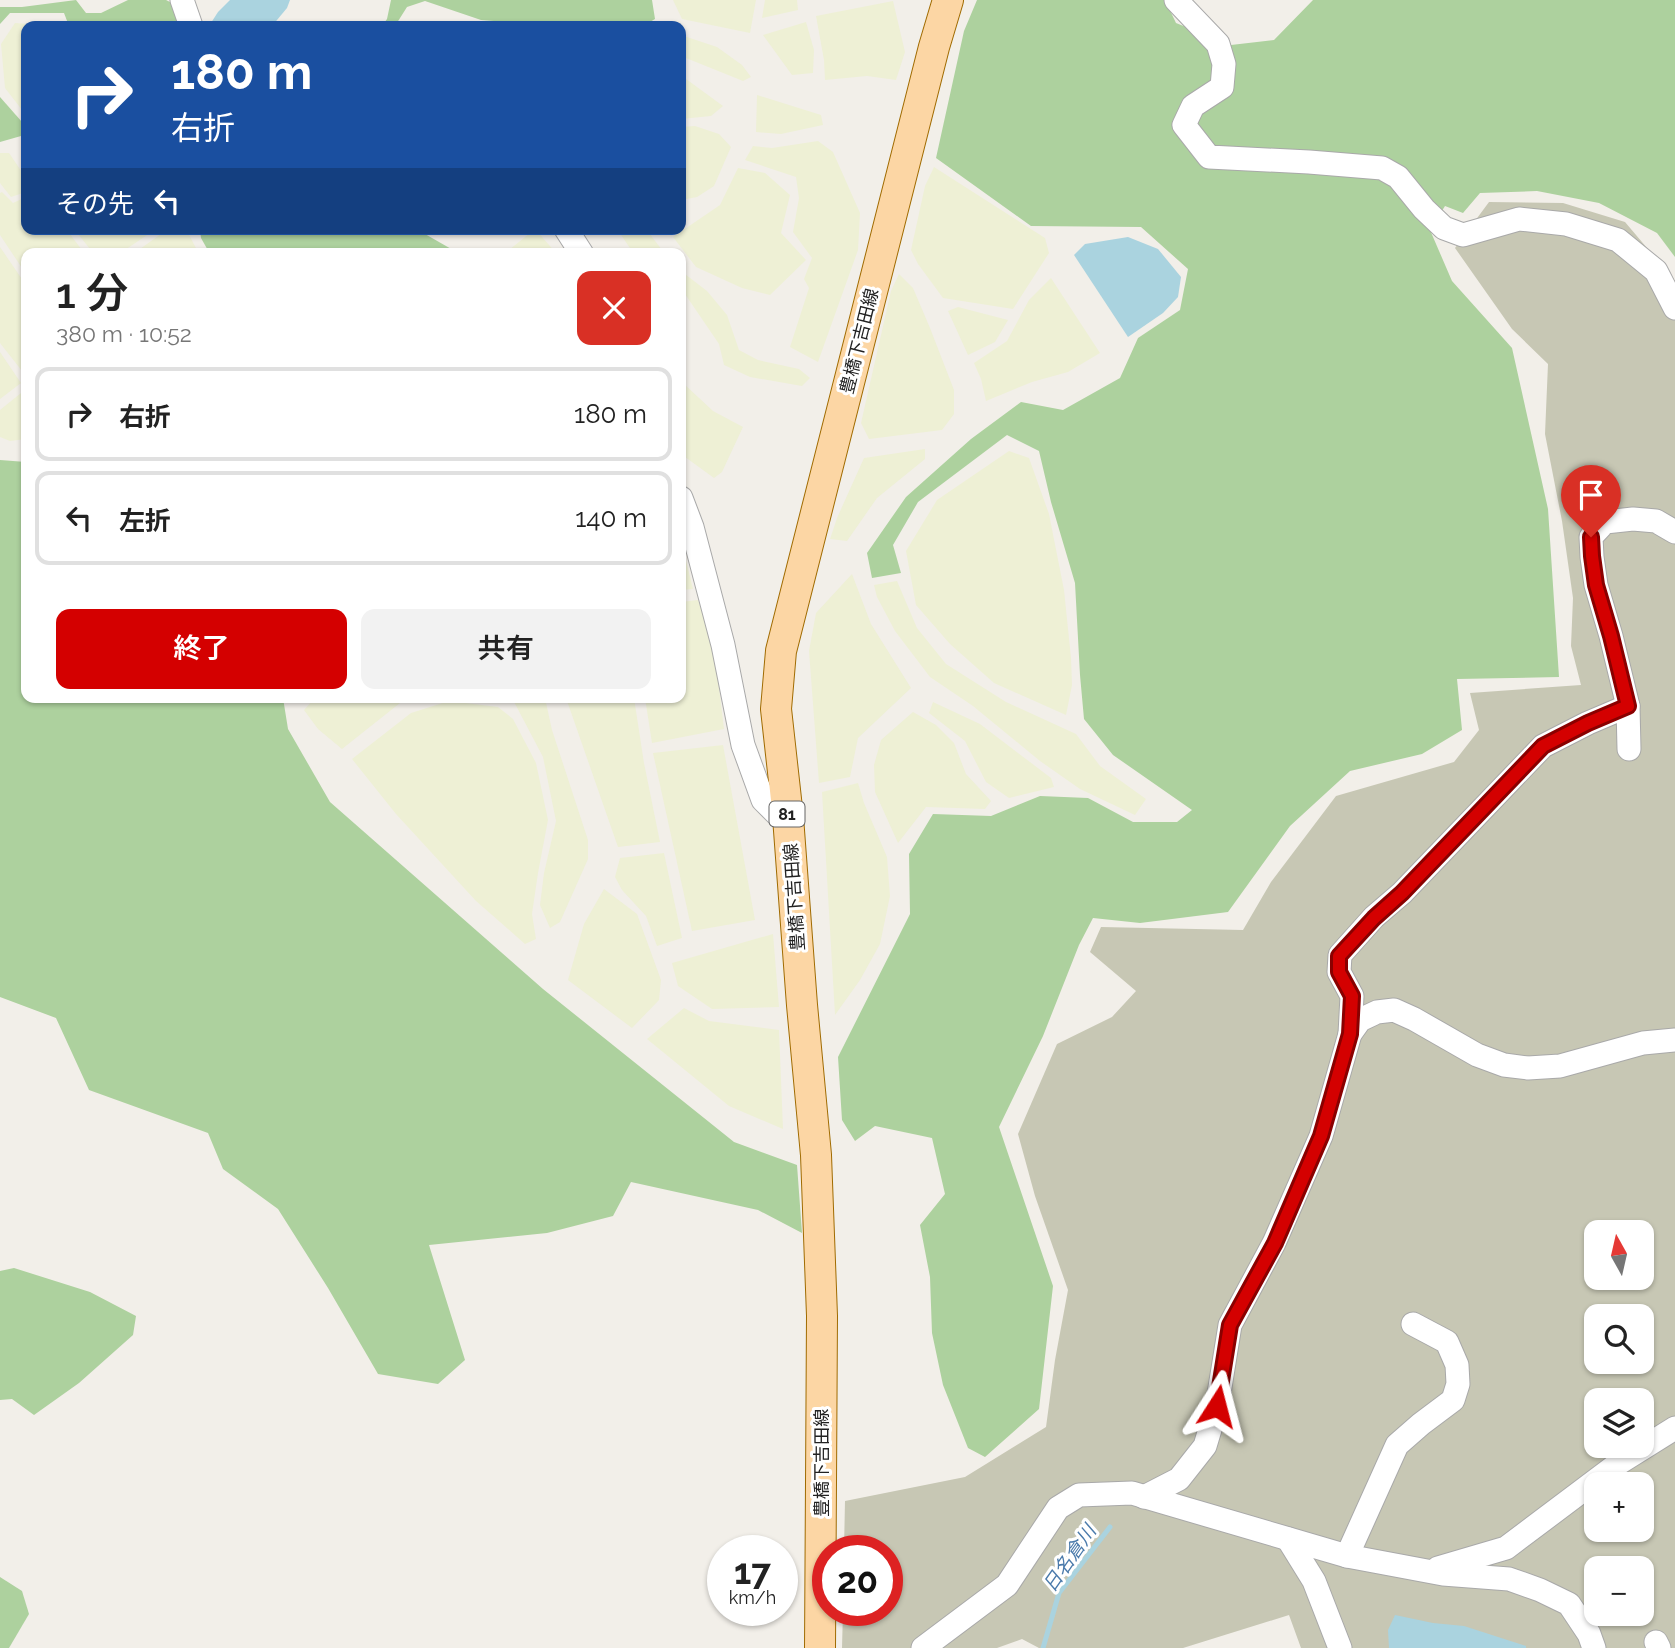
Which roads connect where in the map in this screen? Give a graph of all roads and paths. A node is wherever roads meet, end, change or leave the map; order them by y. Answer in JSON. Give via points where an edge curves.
{"nodes":[{"id":1,"x":182,"y":0,"type":"edge"},
{"id":2,"x":948,"y":0,"type":"edge"},
{"id":3,"x":1176,"y":0,"type":"edge"},
{"id":4,"x":189,"y":21,"type":"edge"},
{"id":5,"x":1675,"y":308,"type":"edge"},
{"id":6,"x":686,"y":511,"type":"edge"},
{"id":7,"x":1675,"y":532,"type":"edge"},
{"id":8,"x":1628,"y":706,"type":"junction"},
{"id":9,"x":1629,"y":748,"type":"dead end"},
{"id":10,"x":788,"y":817,"type":"junction"},
{"id":11,"x":1350,"y":1034,"type":"junction"},
{"id":12,"x":1675,"y":1040,"type":"edge"},
{"id":13,"x":1413,"y":1324,"type":"dead end"},
{"id":14,"x":1675,"y":1428,"type":"edge"},
{"id":15,"x":1144,"y":1497,"type":"junction"},
{"id":16,"x":1289,"y":1539,"type":"junction"},
{"id":17,"x":1347,"y":1556,"type":"junction"},
{"id":18,"x":1429,"y":1571,"type":"junction"},
{"id":19,"x":1590,"y":1643,"type":"edge"},
{"id":20,"x":820,"y":1648,"type":"edge"},
{"id":21,"x":923,"y":1648,"type":"edge"},
{"id":22,"x":1340,"y":1648,"type":"edge"}],
"edges":[{"from":1,"to":4,"type":"street"},
{"from":2,"to":10,"type":"main road","name":"豊橋下吉田線","number":"81","via":[[781,651],[776,709]]},
{"from":3,"to":5,"type":"street","via":[[1218,44],[1224,64],[1222,87],[1193,106],[1184,125],[1209,157],[1382,168],[1398,177],[1444,228],[1464,235],[1519,219],[1566,224],[1618,240],[1656,271]]},
{"from":6,"to":10,"type":"street","via":[[723,645],[743,745],[763,800],[777,814]]},
{"from":7,"to":8,"type":"street","via":[[1656,521],[1633,519],[1605,522],[1591,537],[1596,585]]},
{"from":8,"to":9,"type":"street"},
{"from":8,"to":11,"type":"street","via":[[1543,746],[1339,956],[1339,972],[1352,996]]},
{"from":10,"to":20,"type":"main road","name":"豊橋下吉田線","number":"81","via":[[816,1155],[822,1316]]},
{"from":11,"to":12,"type":"street","via":[[1360,1020],[1394,1010],[1477,1055],[1528,1068],[1560,1066],[1643,1043]]},
{"from":11,"to":15,"type":"street","via":[[1321,1136],[1275,1243],[1230,1325],[1217,1406],[1205,1446],[1179,1479]]},
{"from":13,"to":17,"type":"street","via":[[1447,1342],[1457,1365],[1458,1384],[1453,1400],[1397,1445]]},
{"from":14,"to":18,"type":"street","via":[[1619,1463],[1507,1548]]},
{"from":15,"to":16,"type":"street"},
{"from":15,"to":21,"type":"street","via":[[1132,1493],[1079,1495],[1058,1508],[1007,1585]]},
{"from":16,"to":17,"type":"street"},
{"from":16,"to":22,"type":"street","via":[[1314,1581]]},
{"from":17,"to":18,"type":"street"},
{"from":18,"to":19,"type":"street","via":[[1509,1579],[1540,1590],[1570,1604]]}]}
